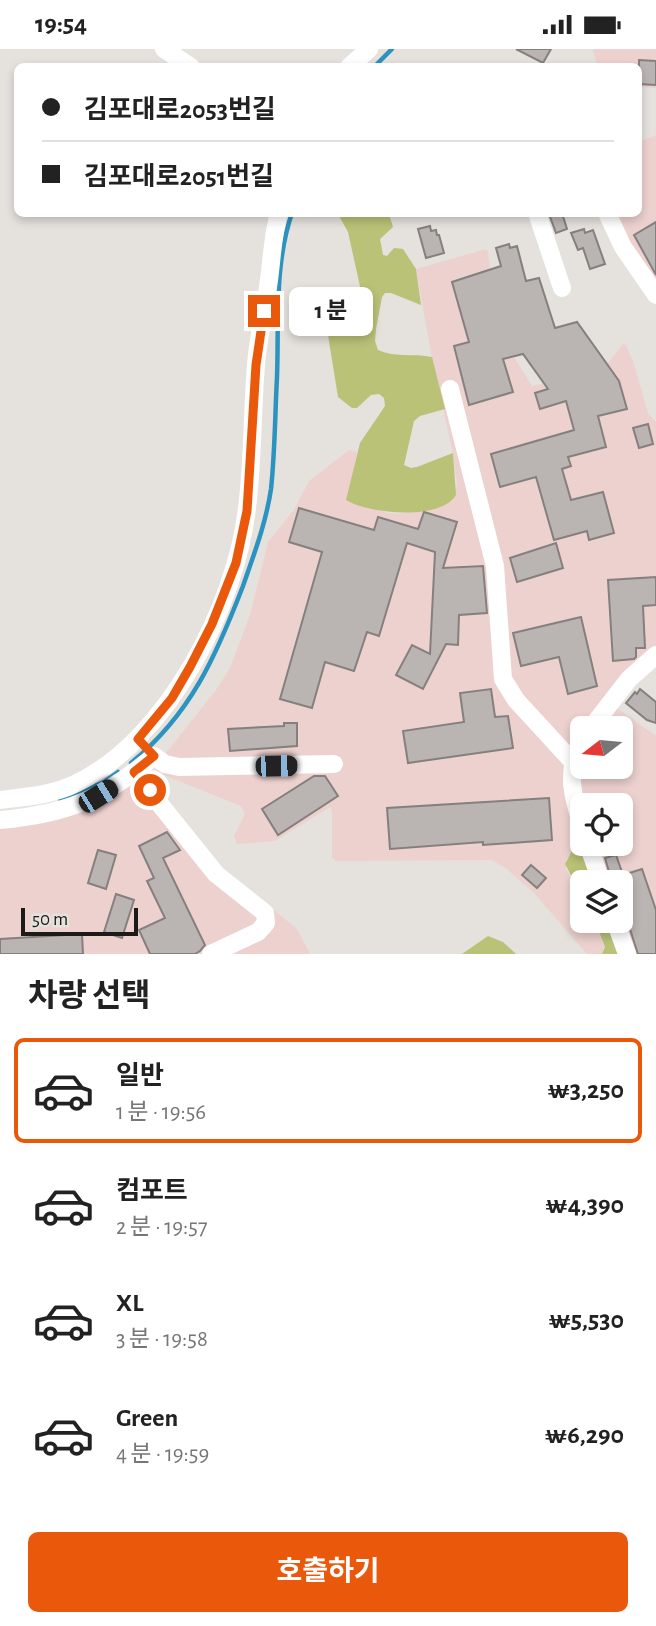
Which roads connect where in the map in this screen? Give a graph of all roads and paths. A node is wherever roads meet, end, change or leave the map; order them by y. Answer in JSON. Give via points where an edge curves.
{"nodes":[{"id":1,"x":164,"y":49,"type":"edge"},
{"id":2,"x":185,"y":63,"type":"edge"},
{"id":3,"x":278,"y":217,"type":"edge"},
{"id":4,"x":538,"y":217,"type":"edge"},
{"id":5,"x":609,"y":217,"type":"edge"},
{"id":6,"x":562,"y":288,"type":"dead end"},
{"id":7,"x":656,"y":295,"type":"edge"},
{"id":8,"x":450,"y":389,"type":"dead end"},
{"id":9,"x":656,"y":655,"type":"edge"},
{"id":10,"x":600,"y":716,"type":"edge"},
{"id":11,"x":146,"y":747,"type":"junction"},
{"id":12,"x":570,"y":759,"type":"edge"},
{"id":13,"x":334,"y":764,"type":"dead end"},
{"id":14,"x":134,"y":772,"type":"junction"},
{"id":15,"x":0,"y":800,"type":"edge"},
{"id":16,"x":0,"y":820,"type":"edge"},
{"id":17,"x":619,"y":933,"type":"edge"},
{"id":18,"x":211,"y":954,"type":"edge"},
{"id":19,"x":627,"y":954,"type":"edge"}],
"edges":[{"from":1,"to":2,"type":"lane"},
{"from":3,"to":11,"type":"lane","via":[[256,365],[247,511],[236,563],[212,624]]},
{"from":4,"to":6,"type":"lane"},
{"from":5,"to":7,"type":"lane"},
{"from":8,"to":12,"type":"lane","via":[[495,566],[503,679],[516,700]]},
{"from":9,"to":10,"type":"lane","via":[[629,679]]},
{"from":11,"to":13,"type":"lane","via":[[165,765],[179,767]]},
{"from":11,"to":14,"type":"lane"},
{"from":11,"to":15,"type":"lane","via":[[79,782],[39,795]]},
{"from":14,"to":16,"type":"lane","via":[[77,806]]},
{"from":14,"to":18,"type":"lane","via":[[216,874],[265,913],[266,923],[258,932]]},
{"from":17,"to":19,"type":"lane"}]}
